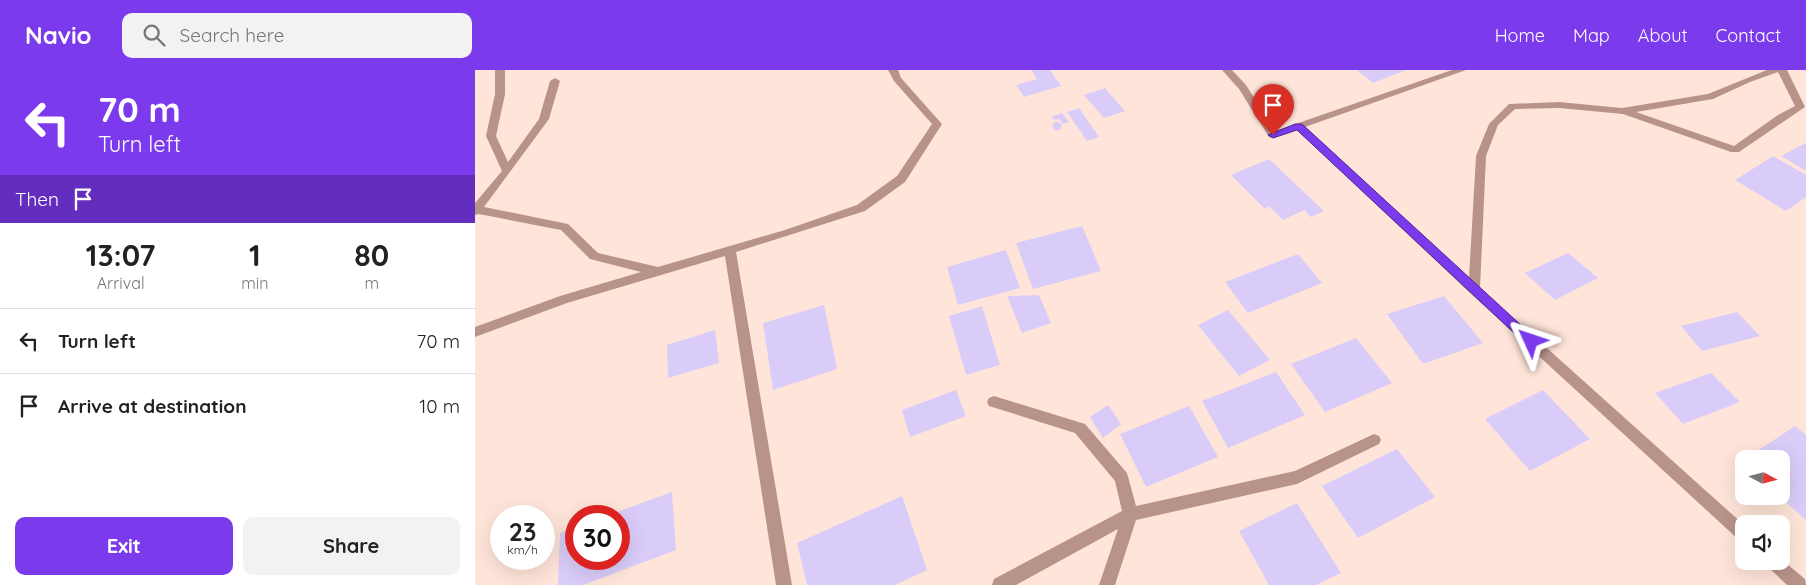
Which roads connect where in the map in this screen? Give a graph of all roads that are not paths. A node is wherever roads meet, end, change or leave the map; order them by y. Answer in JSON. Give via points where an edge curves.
{"nodes":[{"id":1,"x":500,"y":70,"type":"edge"},
{"id":2,"x":893,"y":70,"type":"edge"},
{"id":3,"x":1227,"y":70,"type":"edge"},
{"id":4,"x":1461,"y":70,"type":"edge"},
{"id":5,"x":1776,"y":70,"type":"edge"},
{"id":6,"x":1782,"y":70,"type":"edge"},
{"id":7,"x":555,"y":81,"type":"dead end"},
{"id":8,"x":1622,"y":111,"type":"junction"},
{"id":9,"x":1298,"y":126,"type":"junction"},
{"id":10,"x":507,"y":172,"type":"junction"},
{"id":11,"x":476,"y":209,"type":"edge"},
{"id":12,"x":730,"y":250,"type":"junction"},
{"id":13,"x":657,"y":271,"type":"junction"},
{"id":14,"x":1474,"y":290,"type":"junction"},
{"id":15,"x":475,"y":332,"type":"edge"},
{"id":16,"x":994,"y":402,"type":"dead end"},
{"id":17,"x":1374,"y":440,"type":"dead end"},
{"id":18,"x":1130,"y":514,"type":"junction"},
{"id":19,"x":1735,"y":527,"type":"edge"},
{"id":20,"x":1783,"y":570,"type":"edge"},
{"id":21,"x":784,"y":585,"type":"edge"},
{"id":22,"x":1000,"y":585,"type":"edge"},
{"id":23,"x":1107,"y":585,"type":"edge"},
{"id":24,"x":1799,"y":585,"type":"edge"}],
"edges":[{"from":1,"to":10,"type":"street","via":[[491,136]]},
{"from":2,"to":12,"type":"street","via":[[897,79],[937,124],[901,180],[861,208]]},
{"from":3,"to":9,"type":"street","via":[[1243,87],[1273,135]]},
{"from":4,"to":9,"type":"street"},
{"from":5,"to":8,"type":"street","via":[[1709,97]]},
{"from":6,"to":8,"type":"street","via":[[1799,108],[1735,150]]},
{"from":7,"to":10,"type":"street","via":[[544,119]]},
{"from":8,"to":14,"type":"street","via":[[1559,105],[1512,106],[1494,124],[1481,156]]},
{"from":9,"to":14,"type":"street"},
{"from":10,"to":11,"type":"street"},
{"from":11,"to":13,"type":"street","via":[[564,227],[594,256]]},
{"from":12,"to":13,"type":"street"},
{"from":12,"to":21,"type":"street"},
{"from":13,"to":15,"type":"street","via":[[564,299]]},
{"from":14,"to":19,"type":"street"},
{"from":16,"to":18,"type":"street","via":[[1080,428],[1122,478]]},
{"from":17,"to":18,"type":"street","via":[[1297,477]]},
{"from":18,"to":22,"type":"street"},
{"from":18,"to":23,"type":"street"},
{"from":20,"to":24,"type":"street"}]}
